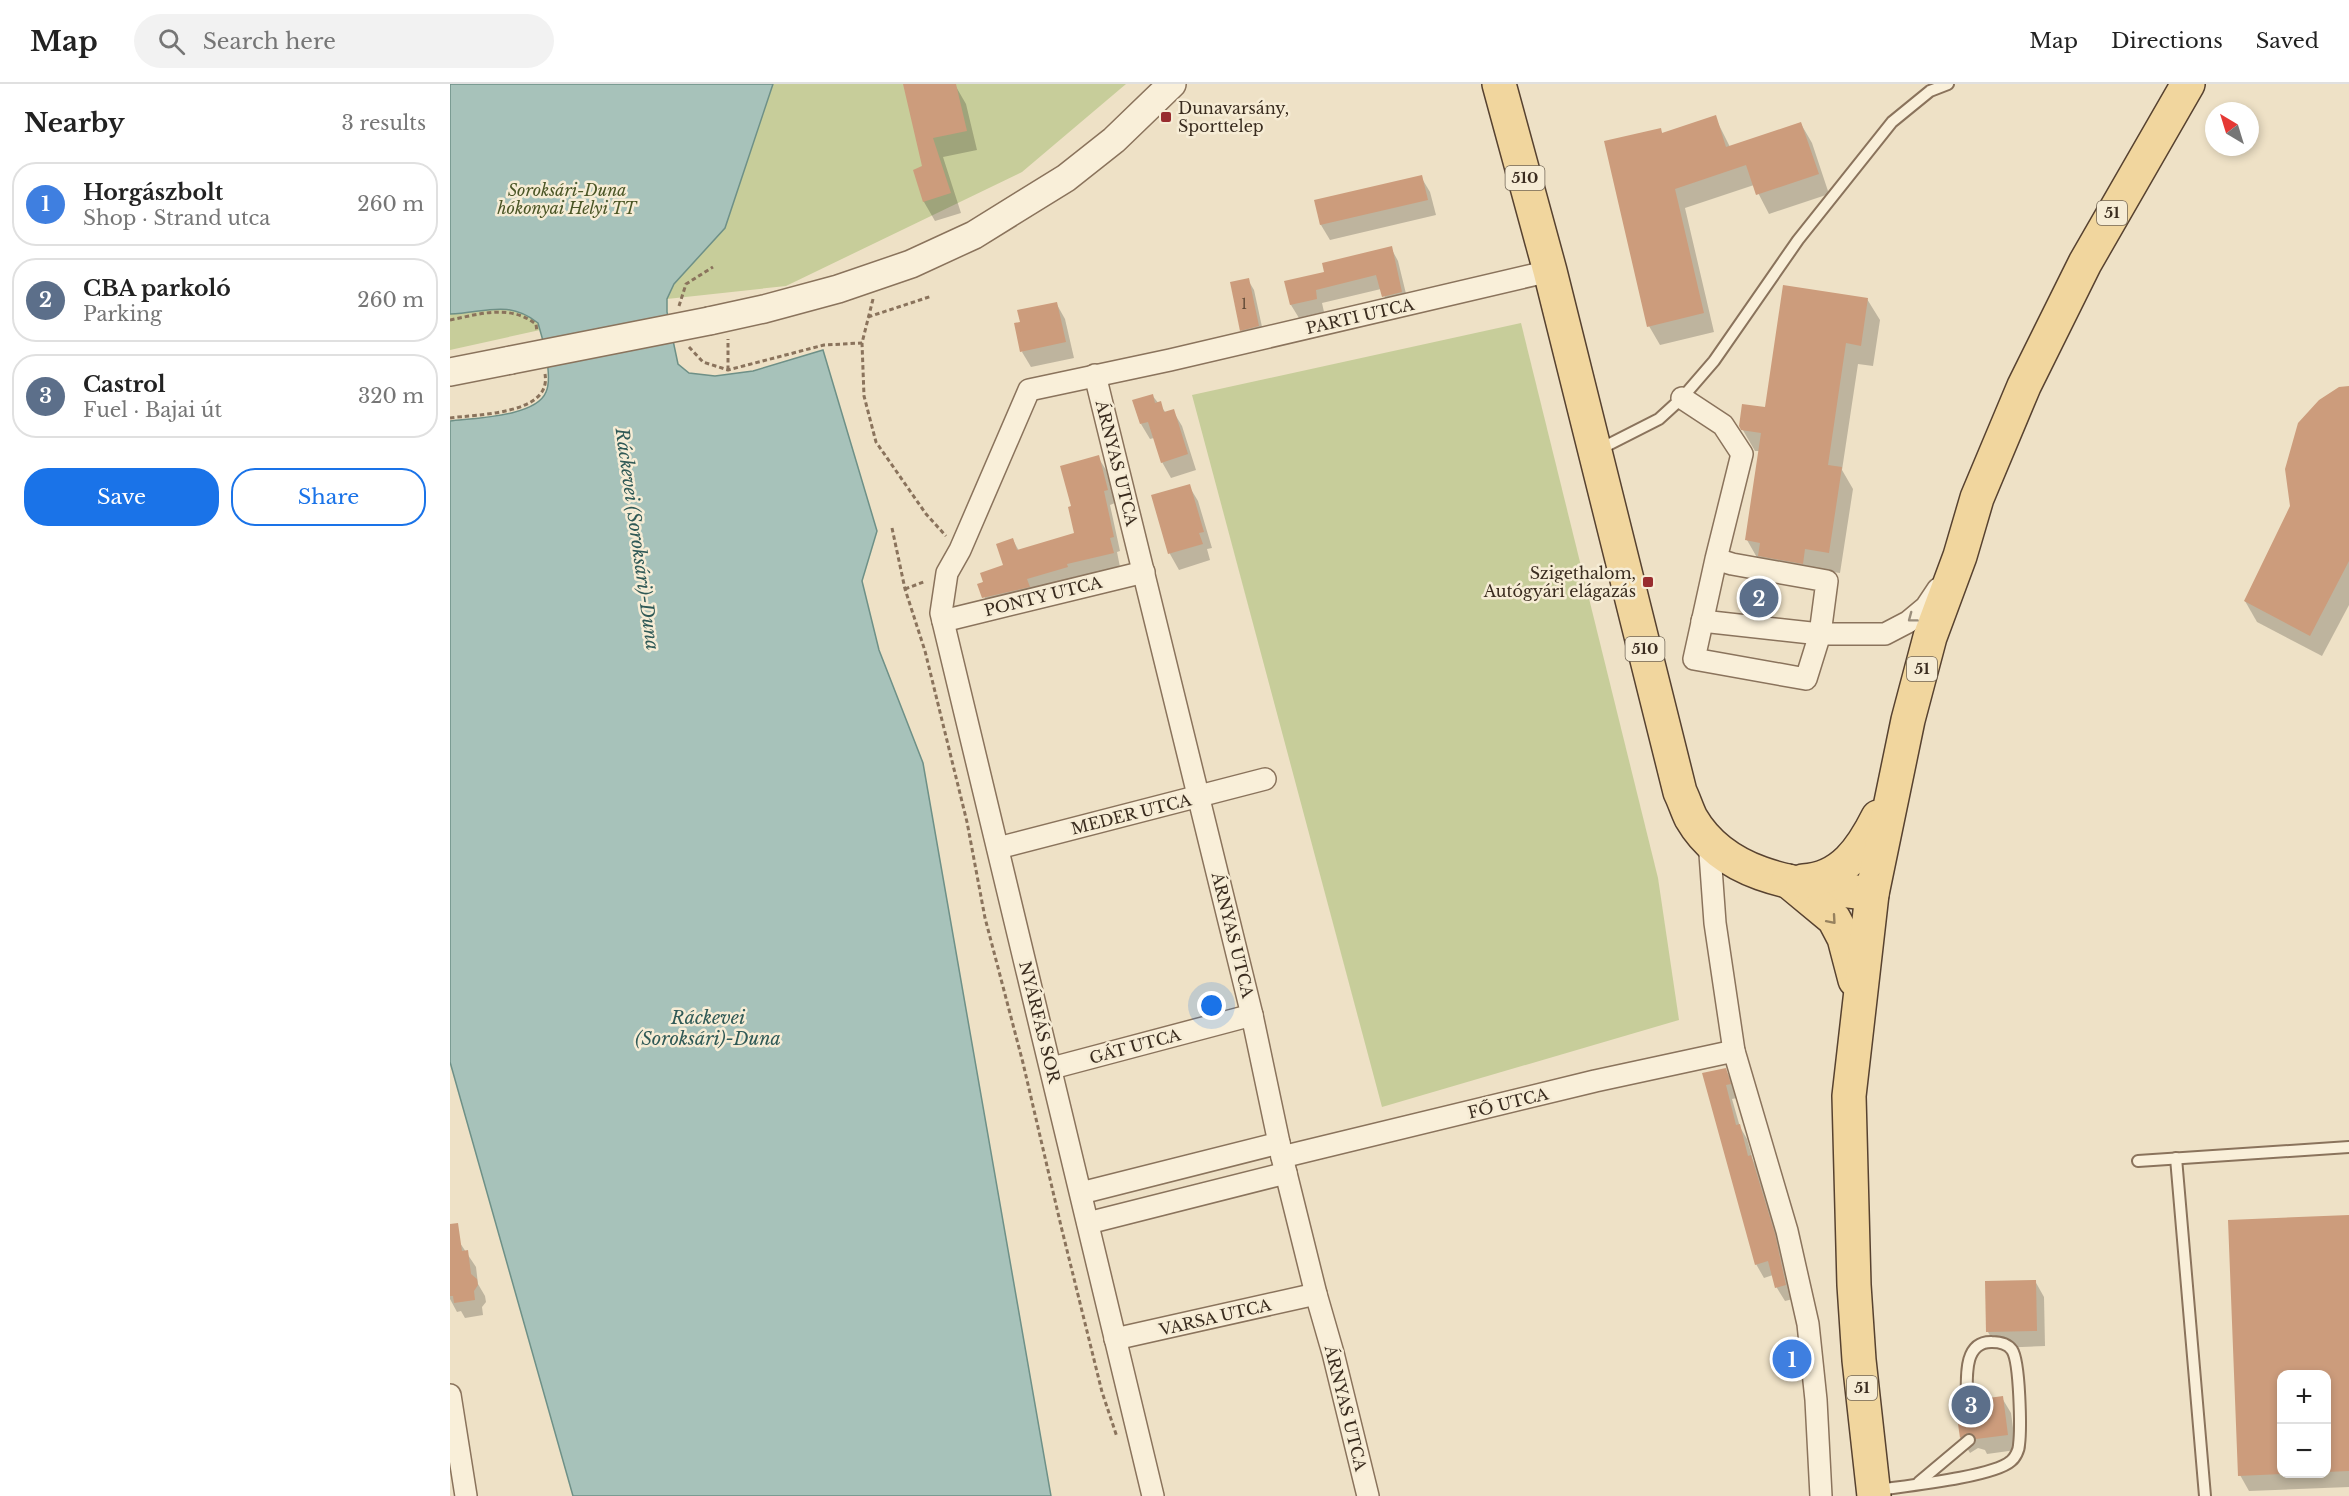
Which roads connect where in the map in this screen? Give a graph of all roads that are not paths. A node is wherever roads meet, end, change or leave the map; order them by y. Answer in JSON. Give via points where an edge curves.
{"nodes":[{"id":1,"x":1172,"y":84,"type":"edge"},
{"id":2,"x":1499,"y":84,"type":"edge"},
{"id":3,"x":1948,"y":84,"type":"edge"},
{"id":4,"x":2188,"y":84,"type":"edge"},
{"id":5,"x":1550,"y":271,"type":"junction"},
{"id":6,"x":450,"y":372,"type":"edge"},
{"id":7,"x":1095,"y":375,"type":"junction"},
{"id":8,"x":1682,"y":399,"type":"junction"},
{"id":9,"x":1595,"y":452,"type":"junction"},
{"id":10,"x":1960,"y":556,"type":"junction"},
{"id":11,"x":1716,"y":559,"type":"junction"},
{"id":12,"x":1144,"y":572,"type":"junction"},
{"id":13,"x":943,"y":621,"type":"junction"},
{"id":14,"x":1702,"y":621,"type":"junction"},
{"id":15,"x":1820,"y":634,"type":"junction"},
{"id":16,"x":1264,"y":779,"type":"dead end"},
{"id":17,"x":1894,"y":786,"type":"junction"},
{"id":18,"x":1198,"y":797,"type":"junction"},
{"id":19,"x":1709,"y":840,"type":"junction"},
{"id":20,"x":998,"y":848,"type":"junction"},
{"id":21,"x":1788,"y":881,"type":"junction"},
{"id":22,"x":1872,"y":894,"type":"junction"},
{"id":23,"x":1860,"y":999,"type":"junction"},
{"id":24,"x":1252,"y":1015,"type":"junction"},
{"id":25,"x":1734,"y":1051,"type":"junction"},
{"id":26,"x":1052,"y":1068,"type":"junction"},
{"id":27,"x":2349,"y":1147,"type":"edge"},
{"id":28,"x":1283,"y":1158,"type":"junction"},
{"id":29,"x":2176,"y":1158,"type":"junction"},
{"id":30,"x":2138,"y":1161,"type":"dead end"},
{"id":31,"x":1081,"y":1193,"type":"junction"},
{"id":32,"x":1088,"y":1223,"type":"junction"},
{"id":33,"x":1316,"y":1294,"type":"junction"},
{"id":34,"x":1115,"y":1340,"type":"junction"},
{"id":35,"x":450,"y":1395,"type":"edge"},
{"id":36,"x":1967,"y":1401,"type":"dead end"},
{"id":37,"x":1969,"y":1440,"type":"dead end"},
{"id":38,"x":1917,"y":1484,"type":"junction"},
{"id":39,"x":1867,"y":1494,"type":"edge"},
{"id":40,"x":466,"y":1496,"type":"edge"},
{"id":41,"x":1153,"y":1496,"type":"edge"},
{"id":42,"x":1368,"y":1496,"type":"edge"},
{"id":43,"x":1821,"y":1496,"type":"edge"},
{"id":44,"x":2205,"y":1496,"type":"edge"}],
"edges":[{"from":1,"to":6,"type":"street","bridge":true,"via":[[1114,140],[1066,178],[974,235],[911,264],[718,327]]},
{"from":2,"to":5,"type":"main road","number":"510"},
{"from":3,"to":8,"type":"lane","via":[[1930,91],[1892,122],[1798,240],[1714,361]]},
{"from":4,"to":10,"type":"main road","number":"51","via":[[2059,312],[1977,498]]},
{"from":5,"to":7,"type":"street","name":"PARTI UTCA"},
{"from":5,"to":9,"type":"main road","number":"510"},
{"from":7,"to":12,"type":"street","name":"ÁRNYAS UTCA"},
{"from":7,"to":13,"type":"street","name":"NYÁRFÁS SOR","via":[[1029,390],[947,573]]},
{"from":8,"to":9,"type":"lane","via":[[1659,419]]},
{"from":8,"to":11,"type":"street","via":[[1723,424],[1742,454]]},
{"from":9,"to":19,"type":"main road","number":"510","via":[[1680,792],[1692,818]]},
{"from":10,"to":15,"type":"street","one_way":true,"via":[[1926,607],[1908,622],[1885,634]]},
{"from":10,"to":17,"type":"main road","number":"51","via":[[1930,637]]},
{"from":11,"to":14,"type":"street"},
{"from":11,"to":15,"type":"street","via":[[1827,581]]},
{"from":12,"to":13,"type":"street","name":"PONTY UTCA"},
{"from":12,"to":18,"type":"street","name":"ÁRNYAS UTCA"},
{"from":13,"to":20,"type":"street","name":"NYÁRFÁS SOR"},
{"from":14,"to":15,"type":"street"},
{"from":14,"to":15,"type":"street","via":[[1694,659],[1806,679]]},
{"from":16,"to":18,"type":"street","name":"MEDER UTCA"},
{"from":17,"to":21,"type":"main road","via":[[1866,841],[1843,867],[1824,877]]},
{"from":17,"to":22,"type":"main road","number":"51"},
{"from":18,"to":20,"type":"street","name":"MEDER UTCA"},
{"from":18,"to":24,"type":"street","name":"ÁRNYAS UTCA"},
{"from":19,"to":21,"type":"main road","number":"510","via":[[1742,865]]},
{"from":19,"to":25,"type":"street","via":[[1715,922]]},
{"from":20,"to":26,"type":"street","name":"NYÁRFÁS SOR"},
{"from":21,"to":22,"type":"main road","number":"510"},
{"from":21,"to":23,"type":"main road","one_way":true,"via":[[1834,919],[1844,938]]},
{"from":22,"to":23,"type":"main road","number":"51"},
{"from":23,"to":39,"type":"main road","number":"51","via":[[1849,1096],[1851,1217]]},
{"from":24,"to":26,"type":"street","name":"GÁT UTCA"},
{"from":24,"to":28,"type":"street","name":"ÁRNYAS UTCA"},
{"from":25,"to":28,"type":"street","name":"FŐ UTCA"},
{"from":25,"to":43,"type":"street","via":[[1786,1231],[1808,1324]]},
{"from":26,"to":31,"type":"street","name":"NYÁRFÁS SOR"},
{"from":27,"to":29,"type":"lane"},
{"from":28,"to":31,"type":"street","name":"FŐ UTCA"},
{"from":28,"to":32,"type":"street","name":"FŐ UTCA"},
{"from":28,"to":33,"type":"street","name":"ÁRNYAS UTCA"},
{"from":29,"to":30,"type":"lane"},
{"from":29,"to":44,"type":"lane"},
{"from":31,"to":32,"type":"street","name":"NYÁRFÁS SOR"},
{"from":32,"to":34,"type":"street","name":"NYÁRFÁS SOR"},
{"from":33,"to":34,"type":"street","name":"VARSA UTCA"},
{"from":33,"to":42,"type":"street","name":"ÁRNYAS UTCA"},
{"from":34,"to":41,"type":"street","name":"NYÁRFÁS SOR"},
{"from":35,"to":40,"type":"street"},
{"from":36,"to":38,"type":"lane","via":[[1968,1363],[1973,1349],[1987,1342],[2002,1342],[2012,1350],[2018,1373],[2019,1448],[2012,1461],[1992,1471]]},
{"from":37,"to":38,"type":"lane"},
{"from":38,"to":39,"type":"lane"}]}
